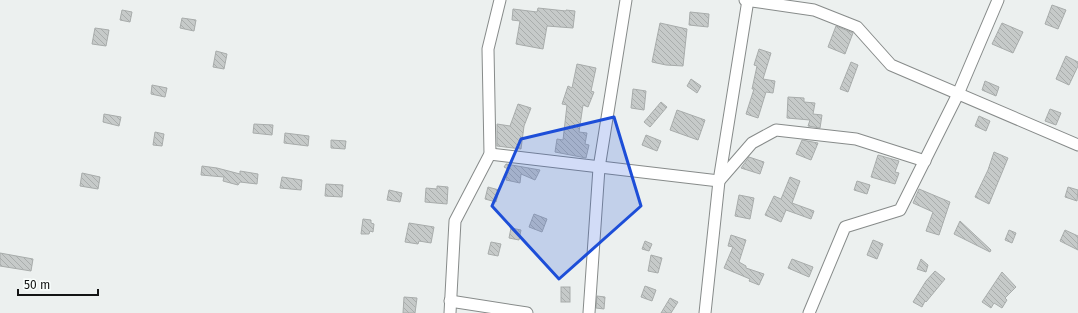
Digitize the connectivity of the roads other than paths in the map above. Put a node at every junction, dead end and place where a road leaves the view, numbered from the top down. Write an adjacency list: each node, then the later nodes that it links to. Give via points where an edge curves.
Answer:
1 (500, 0): 7 (street, via 488,49)
2 (626, 0): 9 (street)
3 (746, 0): 5 (street, via 814,10 857,27 891,65); 10 (street)
4 (998, 0): 5 (street)
5 (958, 94): 6 (street); 8 (street)
6 (1078, 144)
7 (490, 154): 9 (street); 11 (street, via 455,221)
8 (925, 161): 10 (street, via 856,139 776,130 752,143); 16 (street, via 900,210 845,227)
9 (599, 168): 10 (street); 14 (street)
10 (719, 181): 15 (street)
11 (450, 301): 12 (street); 13 (street)
12 (450, 313)
13 (527, 313)
14 (589, 313)
15 (705, 313)
16 (810, 313)

